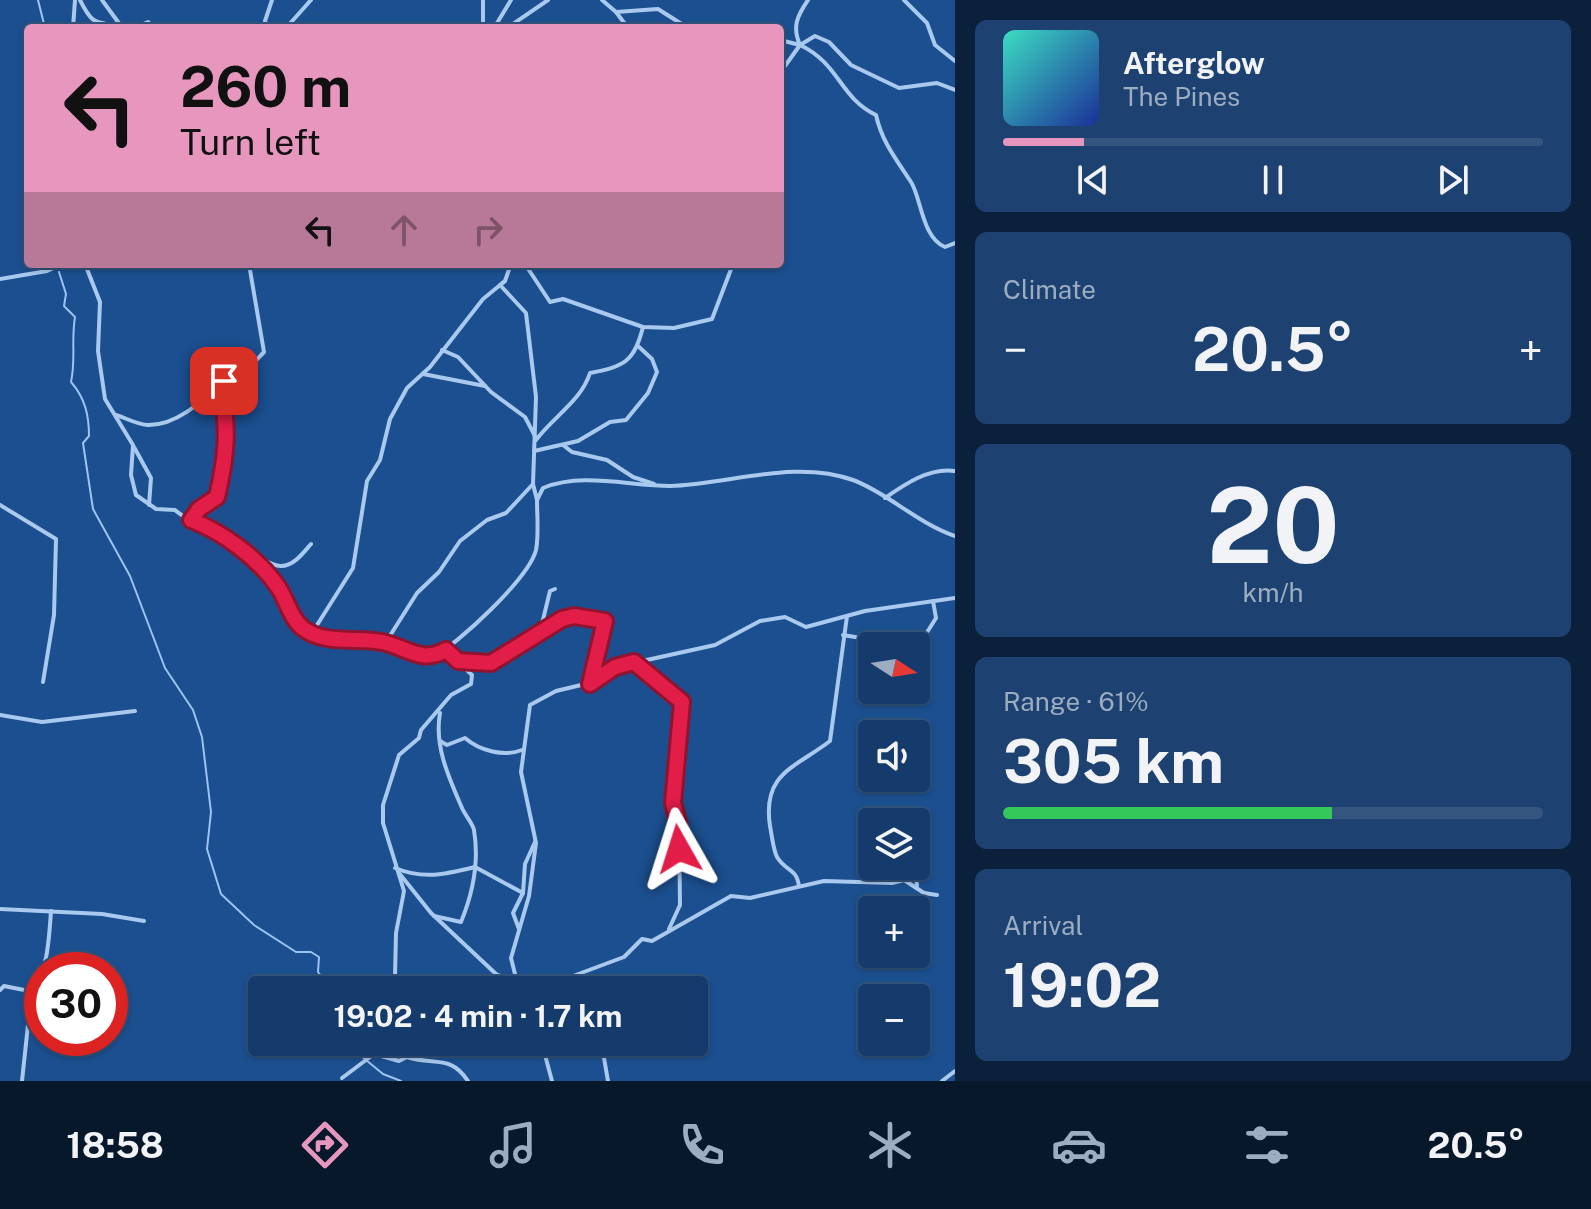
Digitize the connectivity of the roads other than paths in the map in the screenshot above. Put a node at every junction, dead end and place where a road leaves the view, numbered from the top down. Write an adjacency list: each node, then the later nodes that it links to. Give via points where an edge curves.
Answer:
1 (78, 0): 13 (street); 14 (street)
2 (102, 0): 15 (street)
3 (272, 0): 16 (street)
4 (311, 0): 17 (street)
5 (483, 0): 18 (street)
6 (511, 0): 19 (street)
7 (548, 0): 20 (street)
8 (602, 0): 12 (street)
9 (808, 0): 24 (street, via 796,20)
10 (913, 0): 11 (street)
11 (906, 2): 25 (street, via 927,23 935,45)
12 (616, 12): 21 (street); 22 (street, via 658,9)
13 (74, 24)
14 (98, 24)
15 (119, 24)
16 (266, 24)
17 (290, 24)
18 (483, 24)
19 (496, 24)
20 (513, 24)
21 (625, 24)
22 (682, 24)
23 (784, 41): 24 (street)
24 (800, 45): 26 (street); 27 (street, via 815,36 829,42 851,65 899,88 937,83); 28 (street, via 820,55 861,108 876,115 886,149 912,183 928,230 938,245)
25 (955, 61)
26 (784, 67)
27 (955, 90)
28 (955, 243)
29 (53, 268): 35 (street)
30 (87, 268): 43 (street, via 100,302 98,351 105,399)
31 (250, 268): 41 (street, via 264,352 246,371)
32 (510, 268): 36 (street)
33 (528, 268): 37 (street, via 550,302 563,299)
34 (731, 268): 37 (street, via 712,319 674,328)
35 (0, 279)
36 (505, 281): 39 (street, via 483,299); 44 (street, via 500,285 506,295 526,313)
37 (643, 327): 38 (street)
38 (638, 346): 44 (street, via 623,365 590,373 575,401); 46 (street, via 657,372 648,393 626,420 610,422)
39 (442, 350): 40 (street); 42 (street, via 458,357)
40 (422, 374): 42 (street); 65 (street, via 407,388 390,419 380,460 367,481 353,568)
41 (220, 384): 43 (street, via 187,413 150,425); 55 (street, via 225,452 220,487 217,497)
42 (488, 386): 44 (street, via 525,417)
43 (113, 415): 45 (street)
44 (535, 439): 47 (street)
45 (133, 445): 54 (street, via 151,478); 54 (street, via 133,485)
46 (563, 445): 47 (street); 50 (street)
47 (534, 451): 49 (street)
48 (955, 471): 51 (street, via 942,469 924,476)
49 (533, 484): 52 (street); 68 (street, via 506,513 460,541)
50 (657, 485): 51 (street, via 824,473 855,481); 52 (street, via 563,480 543,488)
51 (884, 499): 56 (street)
52 (537, 500): 69 (street, via 536,548 521,578)
53 (0, 505): 72 (street, via 56,539 54,615)
54 (149, 506): 55 (street, via 175,510)
55 (191, 520): 58 (street)
56 (955, 536)
57 (311, 544): 58 (street, via 296,561 281,566)
58 (253, 557): 65 (street, via 301,627)
59 (555, 589): 63 (street, via 550,591)
60 (955, 598): 61 (street)
61 (933, 601): 62 (street); 64 (street, via 936,618)
62 (847, 616): 66 (street); 71 (street, via 806,627 785,617 760,621 715,645)
63 (540, 632): 70 (street, via 491,663); 73 (street, via 574,616 605,621)
64 (927, 632)
65 (312, 633): 68 (street, via 360,643)
66 (843, 635): 67 (street); 83 (street, via 830,741 786,769 773,787 768,810 777,857 797,874)
67 (858, 638)
68 (386, 642): 69 (street, via 432,658)
69 (446, 650): 70 (street)
70 (458, 661): 74 (street, via 472,675 471,684 451,695)
71 (634, 662): 73 (street, via 615,667); 92 (street, via 682,702 673,803 679,826 680,905)
72 (43, 682)
73 (590, 684): 78 (street, via 556,691 530,705)
74 (441, 710): 77 (street); 81 (street, via 399,755 390,781 383,823)
75 (135, 711): 76 (street, via 42,722)
76 (0, 715)
77 (438, 739): 78 (street, via 447,745 465,738 503,755); 80 (street, via 454,789 475,829)
78 (523, 750): 79 (street, via 521,772)
79 (536, 841): 85 (street, via 525,864); 91 (street)
80 (475, 867): 81 (street, via 425,877); 85 (street); 89 (street, via 461,922)
81 (395, 868): 89 (street); 94 (street, via 404,891)
82 (917, 880): 84 (street)
83 (799, 886): 84 (street, via 904,880); 92 (street, via 750,898 731,896)
84 (917, 886): 86 (street)
85 (523, 893): 91 (street, via 513,913)
86 (937, 895)
87 (0, 909): 88 (street)
88 (51, 911): 90 (street); 93 (street)
89 (434, 916): 95 (street)
90 (144, 921)
91 (519, 930): 96 (street, via 511,958)
92 (668, 932): 97 (street, via 652,941 642,939 624,957)
93 (48, 952)
94 (395, 976)
95 (500, 976)
96 (517, 976)
97 (573, 976)
98 (0, 990): 99 (street)
99 (24, 990)
100 (25, 1056): 108 (street)
101 (371, 1056): 107 (street)
102 (381, 1056): 109 (street, via 457,1065)
103 (545, 1056): 106 (street)
104 (602, 1056): 112 (street)
105 (955, 1071): 113 (street)
106 (549, 1074): 110 (street); 111 (street)
107 (342, 1078)
108 (22, 1081)
109 (468, 1081)
110 (544, 1081)
111 (552, 1081)
112 (608, 1081)
113 (942, 1081)

